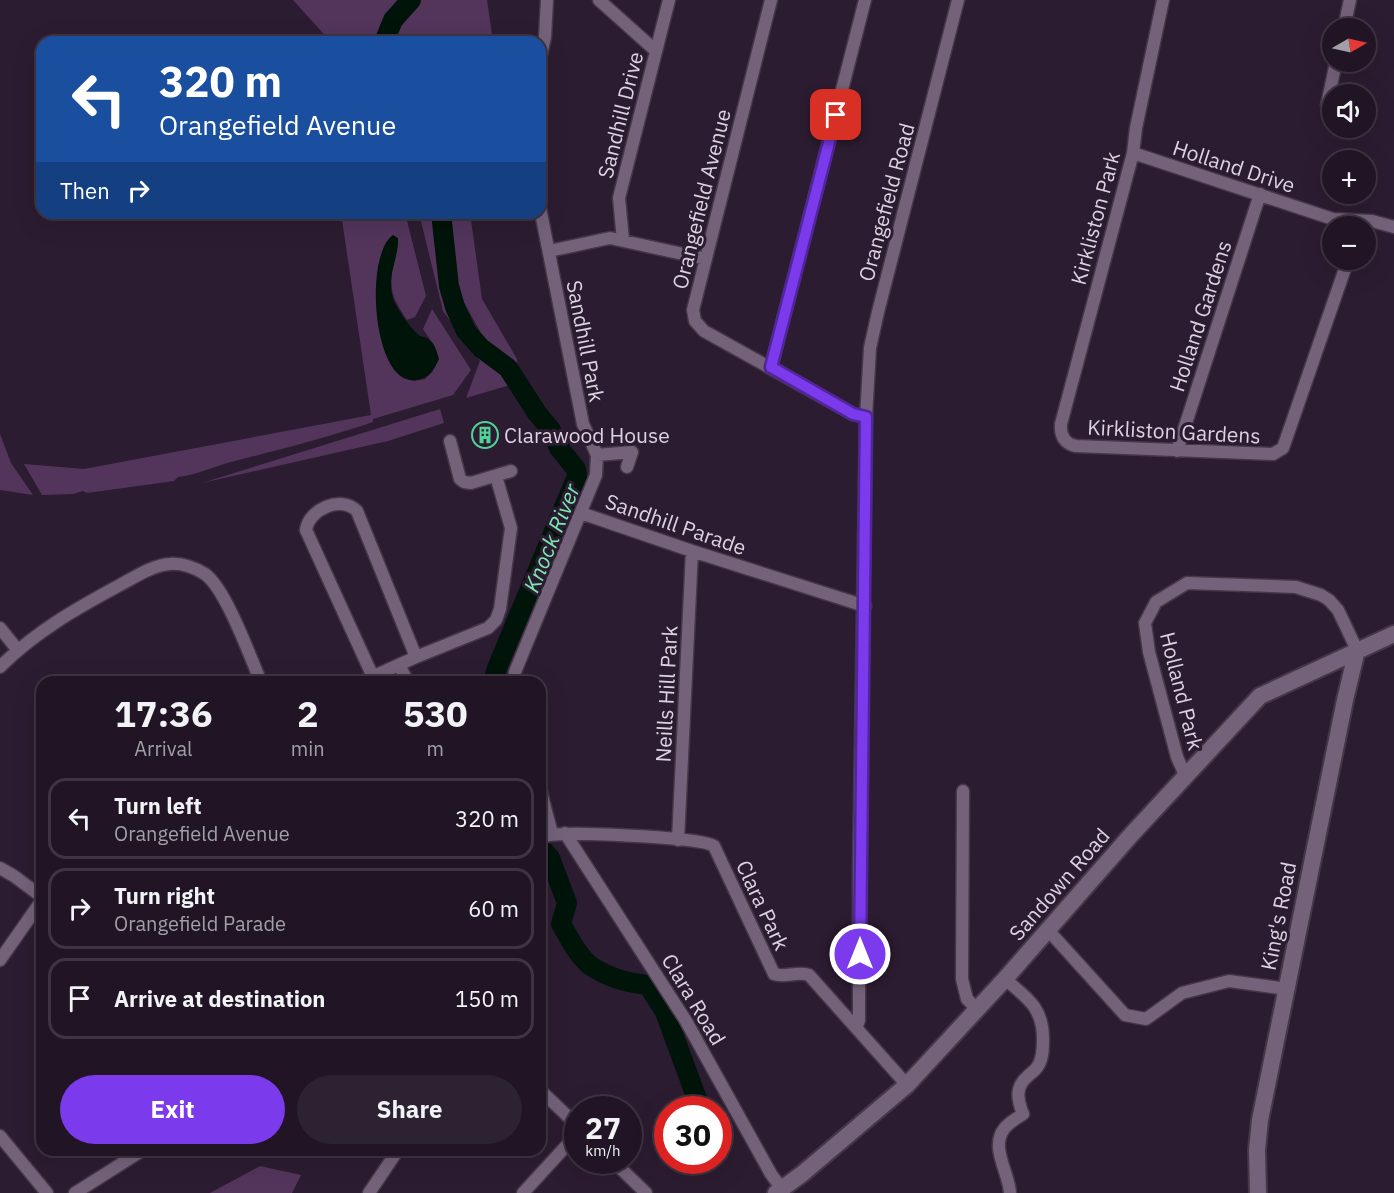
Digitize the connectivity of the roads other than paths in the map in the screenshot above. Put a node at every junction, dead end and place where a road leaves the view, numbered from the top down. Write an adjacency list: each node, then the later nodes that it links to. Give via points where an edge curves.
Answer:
1 (547, 0): 10 (street)
2 (599, 0): 11 (street)
3 (669, 0): 11 (street, Sandhill Drive)
4 (771, 0): 20 (street, Orangefield Avenue)
5 (865, 0): 22 (street)
6 (958, 0): 23 (street, Orangefield Road, via 870,348)
7 (1163, 0): 12 (street, Kirkliston Park)
8 (1350, 0): 9 (street)
9 (1346, 18)
10 (545, 36)
11 (656, 51): 18 (street, Sandhill Drive, via 619,198)
12 (1133, 153): 13 (street, Holland Drive); 25 (street, Kirkliston Park, via 1061,424)
13 (1260, 194): 14 (street, Holland Drive); 26 (street, Holland Gardens)
14 (1324, 216)
15 (542, 219): 19 (street, Sandhill Park)
16 (1376, 223): 17 (street, Holland Drive)
17 (1394, 227)
18 (623, 240): 19 (street, via 610,238); 20 (street)
19 (549, 251): 27 (street, Sandhill Park, via 583,424)
20 (706, 259): 22 (street, Orangefield Avenue, via 693,310 695,321 704,331)
21 (1345, 270): 26 (street, Kirkliston Gardens, via 1283,448 1273,454)
22 (771, 367): 23 (street, Orangefield Avenue, via 853,414)
23 (866, 417): 33 (street, Orangefield Road)
24 (450, 441): 30 (street, via 460,479 471,483)
25 (1067, 443): 26 (street, Kirkliston Gardens)
26 (1177, 450)
27 (597, 455): 28 (street, via 632,452); 31 (street, via 596,475)
28 (627, 467)
29 (511, 471): 30 (street)
30 (496, 476): 38 (street, via 511,528 496,620 488,628)
31 (581, 513): 32 (street, Sandhill Parade); 45 (street, Sandhill Parade)
32 (692, 551): 33 (street, Sandhill Parade); 50 (street, Neills Hill Park)
33 (865, 606): 59 (street, Orangefield Road)
34 (0, 628): 36 (street)
35 (1394, 634): 37 (street, Sandown Road)
36 (18, 649): 40 (street); 41 (street, via 74,610 148,570 170,564 189,566 205,574 219,588)
37 (1357, 650): 46 (street, Sandown Road, via 1260,696); 46 (street, Holland Park, via 1338,609 1321,595 1296,587 1187,583 1156,602 1145,623 1149,652); 57 (street, King's Road)
38 (416, 657): 39 (street); 42 (street, via 357,511 341,503 313,514 306,530)
39 (399, 665): 43 (street); 44 (street)
40 (0, 667)
41 (258, 676)
42 (365, 676)
43 (376, 676)
44 (405, 676)
45 (515, 676)
46 (1186, 777): 54 (street, Sandown Road)
47 (963, 791): 58 (street, via 962,979 967,999)
48 (546, 812): 49 (street)
49 (552, 835): 50 (street, Clara Park); 68 (street, Clara Road, via 686,1021)
50 (678, 840): 59 (street, Clara Park, via 714,846 774,974 809,975)
51 (0, 868): 52 (street)
52 (36, 893)
53 (36, 907): 55 (street)
54 (1048, 930): 56 (street, Sandown Road); 57 (street, via 1125,1015 1146,1019 1182,993 1229,981)
55 (0, 960)
56 (1005, 979): 58 (street, Sandown Road); 74 (street, via 1033,1003 1041,1016 1043,1033 1039,1065 1018,1092 1023,1114 1003,1129 998,1145)
57 (1287, 989): 75 (street, King's Road, via 1260,1120)
58 (977, 1009): 60 (street, Sandown Road)
59 (856, 1026): 60 (street, Clara Park)
60 (907, 1085): 68 (street, Sandown Road)
61 (546, 1096): 62 (street)
62 (564, 1113)
63 (0, 1136): 69 (street)
64 (564, 1148): 72 (street)
65 (134, 1156): 70 (street)
66 (394, 1156): 71 (street)
67 (626, 1174): 73 (street)
68 (779, 1191)
69 (47, 1193)
70 (75, 1193)
71 (369, 1193)
72 (523, 1193)
73 (646, 1193)
74 (1010, 1193)
75 (1258, 1193)

